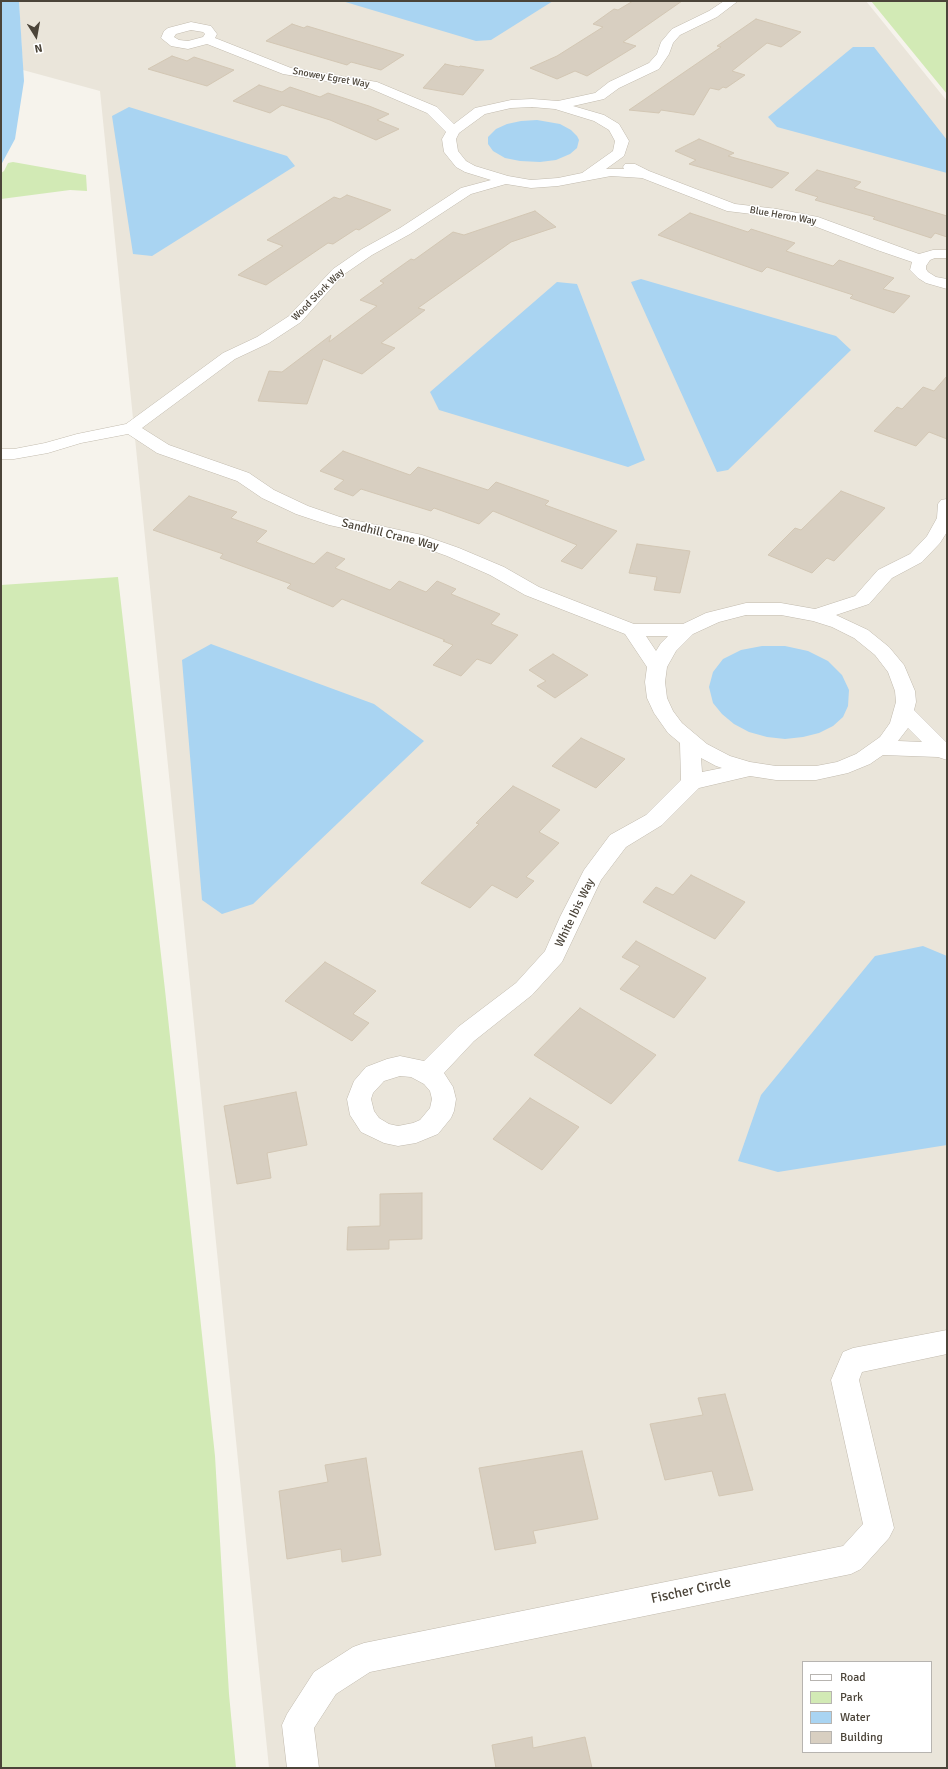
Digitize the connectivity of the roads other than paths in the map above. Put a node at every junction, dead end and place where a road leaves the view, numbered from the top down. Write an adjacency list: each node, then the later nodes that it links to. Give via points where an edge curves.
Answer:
1 (732, 1): 3 (street, via 713,14 676,32 667,42 663,54 654,66 614,85)
2 (208, 40): 5 (street, Snowey Egret Way, via 288,71 372,85)
3 (599, 96): 4 (street); 7 (street)
4 (556, 105): 6 (street, via 510,104); 7 (street)
5 (432, 110): 6 (street, Snowey Egret Way); 8 (street, Snowey Egret Way)
6 (480, 111): 8 (street)
7 (599, 118): 9 (street, via 614,127 622,141)
8 (453, 131): 10 (street, via 449,139 451,152 461,164)
9 (618, 153): 11 (street, Blue Heron Way, via 628,166); 12 (street)
10 (470, 169): 13 (street, Blue Heron Way); 14 (street)
11 (644, 174): 12 (street, Blue Heron Way, via 611,172); 16 (street, Blue Heron Way, via 732,208 813,220)
12 (587, 176): 13 (street, Blue Heron Way, via 530,184)
13 (506, 180): 14 (street, Wood Stork Way)
14 (466, 191): 18 (street, Wood Stork Way, via 338,272 295,319 263,340 228,356)
15 (947, 254): 16 (street, via 933,254)
16 (921, 260): 17 (street, via 918,270 923,276)
17 (947, 284)
18 (131, 428): 19 (street); 25 (street, Sandhill Crane Way, via 163,449 243,477 268,494 302,510 335,521 416,539 453,552 497,570 532,591)
19 (77, 439): 20 (street, via 46,438); 21 (street, via 48,448)
20 (1, 448)
21 (1, 454)
22 (947, 504): 23 (street, via 946,518 934,539 916,558 885,574)
23 (862, 600): 24 (street); 27 (street)
24 (816, 615): 26 (street, via 781,609 746,609 713,616); 27 (street)
25 (632, 630): 26 (street); 28 (street)
26 (686, 630): 28 (street, via 668,647)
27 (861, 634): 29 (street, via 882,651 897,670 905,691)
28 (657, 667): 30 (street, via 657,698 675,728)
29 (904, 712): 31 (street, via 896,731); 32 (street)
30 (690, 742): 33 (street, via 711,755); 34 (street)
31 (881, 748): 32 (street); 33 (street, via 853,764 823,772 790,774)
32 (944, 752)
33 (750, 769): 34 (street)
34 (692, 782): 35 (street, White Ibis Way, via 654,820 618,841 592,876 554,956 524,989 466,1034)
35 (428, 1073)
36 (947, 1342): 37 (street, Fischer Circle, via 853,1361 845,1380 879,1528 851,1559 364,1658 325,1683 298,1725)
37 (302, 1768)

